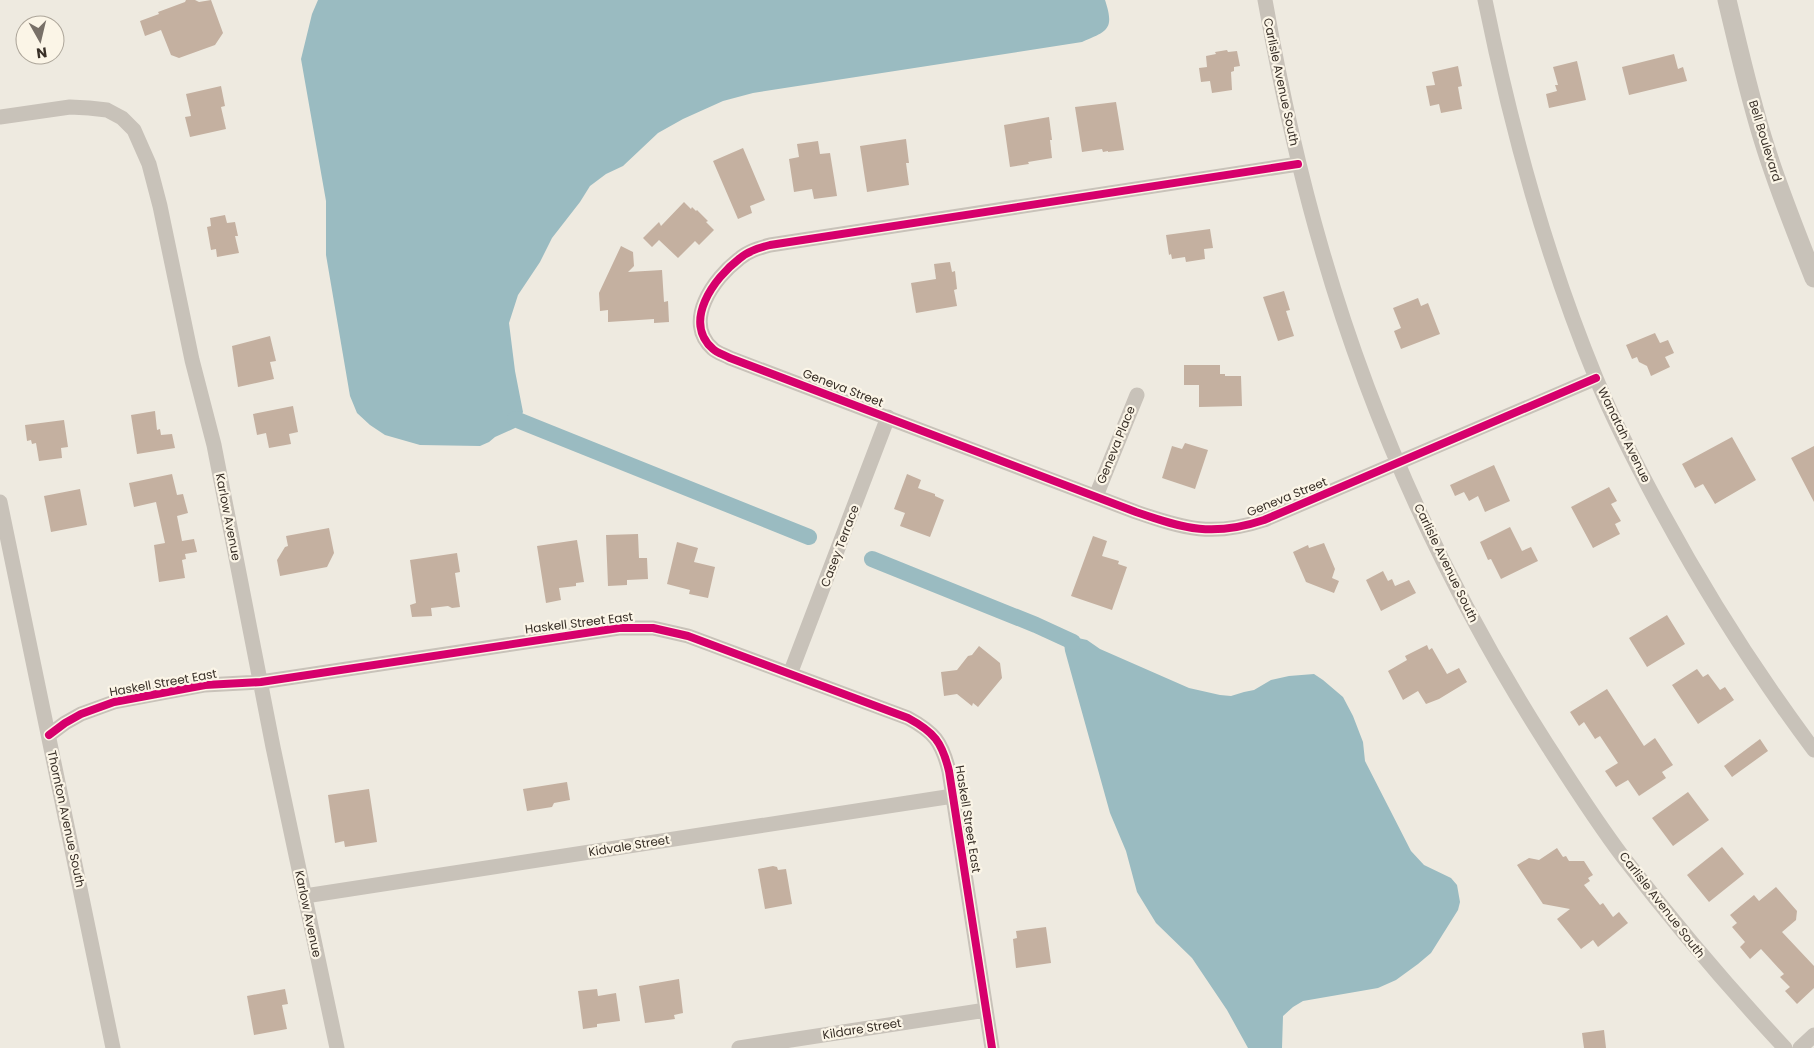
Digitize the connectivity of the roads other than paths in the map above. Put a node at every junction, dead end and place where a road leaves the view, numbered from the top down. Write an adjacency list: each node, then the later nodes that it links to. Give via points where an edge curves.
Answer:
1 (1264, 0): 5 (street, Carlisle Avenue South)
2 (1485, 0): 7 (street, Wanatah Avenue, via 1525,169 1572,316)
3 (1727, 0): 6 (street, Bell Boulevard, via 1765,147)
4 (0, 117): 14 (street, Karlow Avenue, via 70,107 107,110 122,118 143,146 160,206 192,360 214,445)
5 (1298, 164): 9 (street, Geneva Street, via 770,245 739,258 713,287 699,319 703,337 714,350); 10 (street, Carlisle Avenue South, via 1350,338)
6 (1814, 278)
7 (1596, 378): 10 (street, Geneva Street); 16 (street, Wanatah Avenue, via 1688,560 1731,631)
8 (1137, 395): 11 (street, Geneva Place)
9 (888, 417): 11 (street, Geneva Street); 13 (street, Casey Terrace)
10 (1398, 462): 11 (street, Geneva Street, via 1264,520 1226,530 1175,525); 25 (street, Carlisle Avenue South, via 1472,618 1525,710 1579,794 1700,954)
11 (1096, 496)
12 (0, 502): 15 (street, Thornton Avenue South)
13 (790, 674): 14 (street, Haskell Street East, via 688,636 636,627); 17 (street, Haskell Street East, via 923,726 937,738 945,754)
14 (261, 682): 15 (street, Haskell Street East, via 206,685 114,702 81,714); 18 (street, Karlow Avenue)
15 (49, 735): 21 (street, Thornton Avenue South)
16 (1814, 750)
17 (953, 796): 18 (street, Kidvale Street); 19 (street, Haskell Street East)
18 (304, 896): 22 (street, Karlow Avenue)
19 (986, 1010): 23 (street, Kildare Street); 24 (street, Haskell Street East)
20 (1814, 1035): 26 (street)
21 (113, 1048)
22 (337, 1048)
23 (739, 1048)
24 (992, 1048)
25 (1785, 1048)
26 (1800, 1048)

